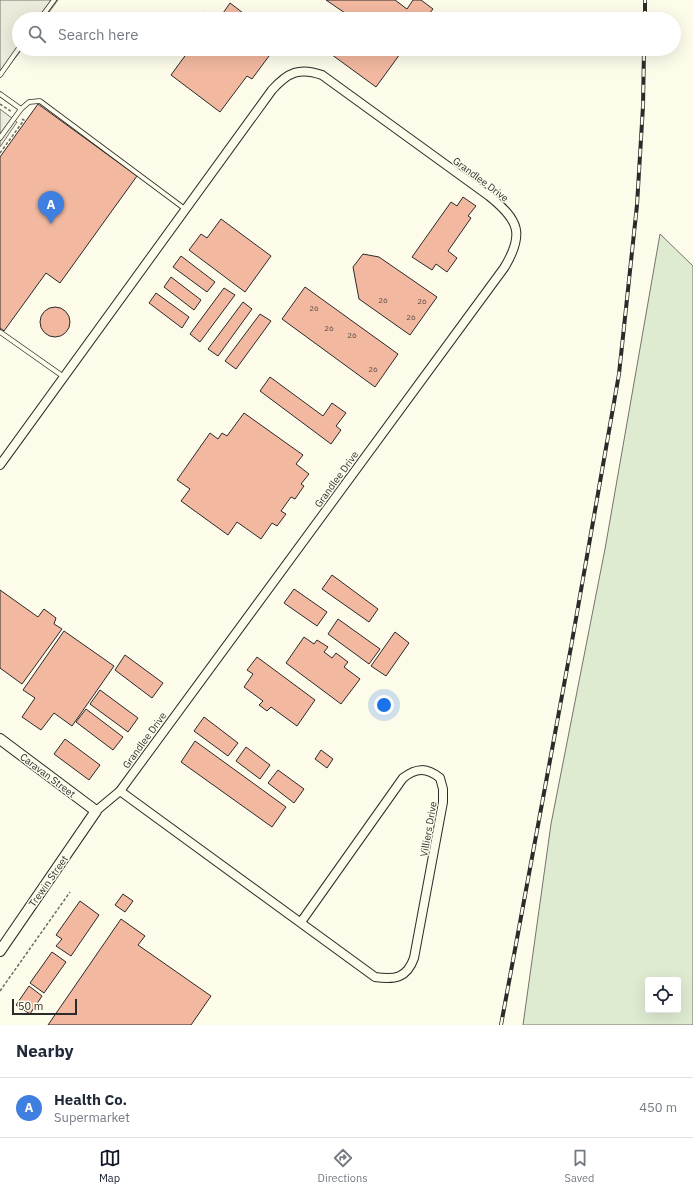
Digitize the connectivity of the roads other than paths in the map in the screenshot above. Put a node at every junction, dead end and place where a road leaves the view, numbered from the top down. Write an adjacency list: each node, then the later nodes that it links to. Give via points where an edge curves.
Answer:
1 (54, 0): 2 (lane)
2 (45, 12)
3 (13, 56): 4 (lane)
4 (0, 75)
5 (0, 94): 6 (lane)
6 (21, 109): 7 (lane); 8 (lane, via 29,102 40,101)
7 (0, 138)
8 (186, 210): 10 (street, Grandlee Drive); 13 (street, Grandlee Drive, via 278,83 301,70 322,75 503,207 515,225 517,241 514,252 504,268)
9 (0, 332): 10 (lane)
10 (64, 377): 11 (street, Grandlee Drive)
11 (0, 465)
12 (0, 739): 14 (street, Caravan Street)
13 (120, 791): 14 (street, Grandlee Drive); 15 (street, Villiers Drive)
14 (96, 811): 16 (street, Trewin Street)
15 (301, 922): 15 (street, Villiers Drive, via 375,977 391,979 411,968 443,802 440,778 424,769 413,771 403,778)
16 (0, 951)

